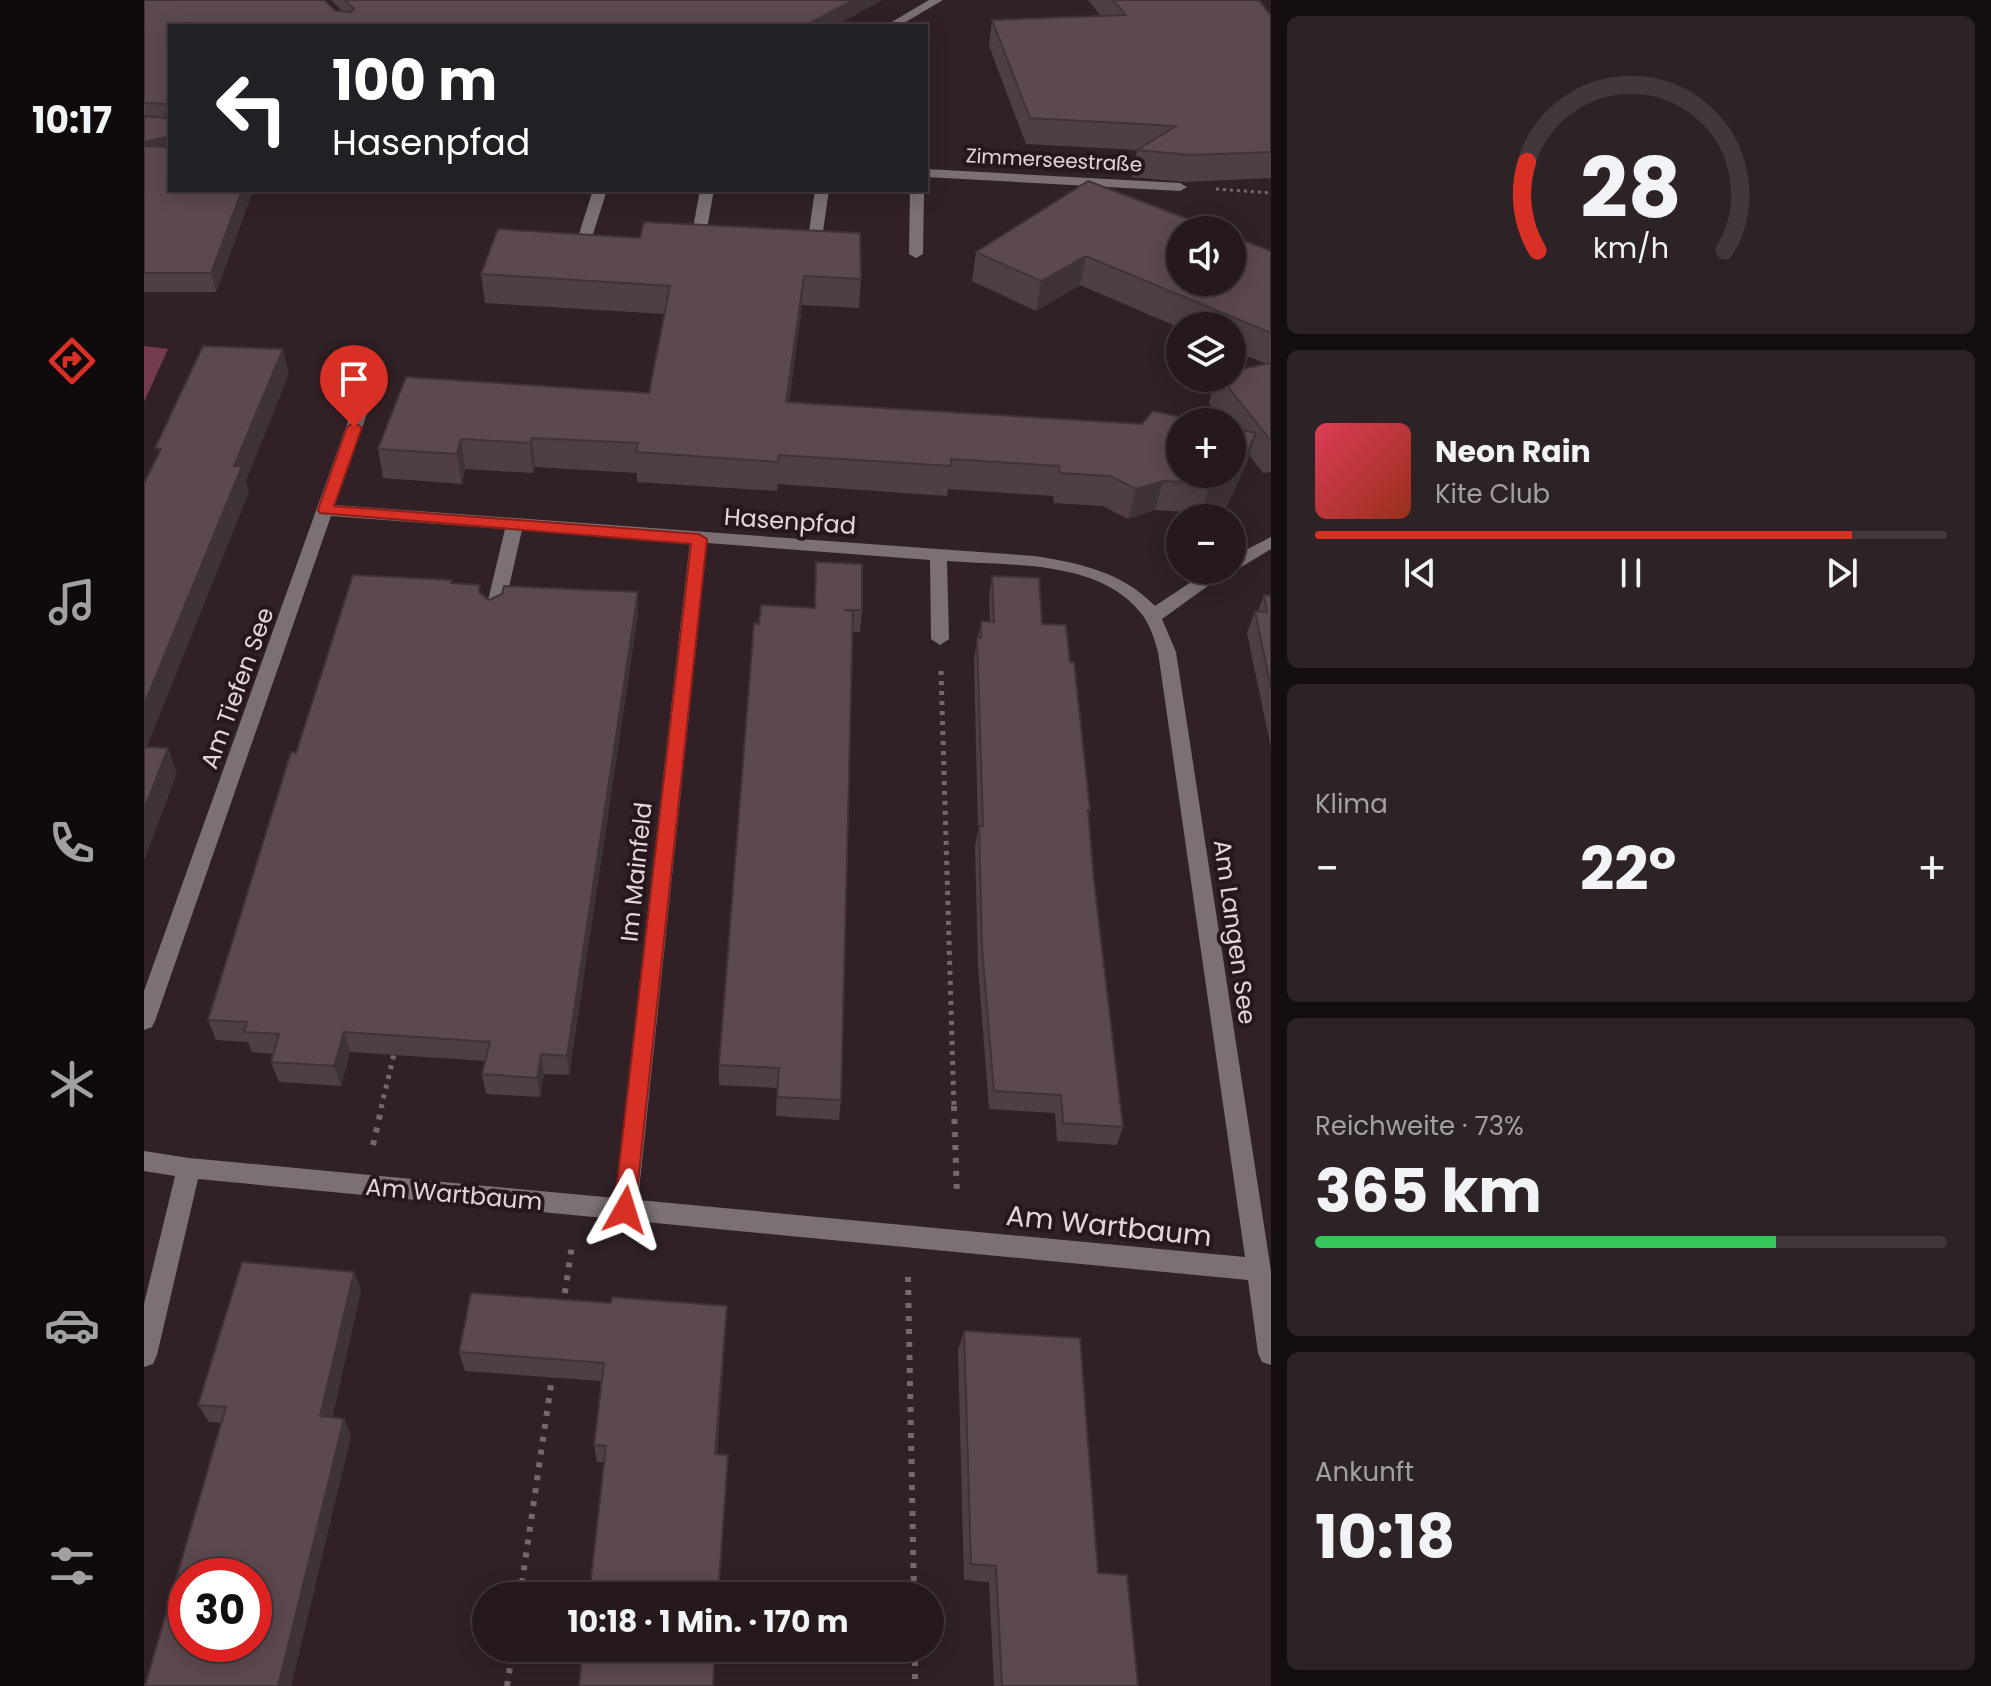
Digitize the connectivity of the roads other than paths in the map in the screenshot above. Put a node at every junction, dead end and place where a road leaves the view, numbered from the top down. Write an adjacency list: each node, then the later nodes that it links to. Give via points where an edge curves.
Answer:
1 (934, 0): 2 (street)
2 (894, 24)
3 (928, 173): 4 (street, Zimmerseestraße)
4 (1180, 187)
5 (599, 192): 9 (street)
6 (707, 192): 10 (street)
7 (822, 192): 11 (street)
8 (917, 192): 12 (street)
9 (585, 237)
10 (698, 239)
11 (814, 245)
12 (916, 254)
13 (374, 371): 14 (street, Am Tiefen See)
14 (325, 510): 15 (street, Hasenpfad); 24 (street, Am Tiefen See)
15 (514, 526): 16 (street, Hasenpfad); 21 (street)
16 (699, 539): 18 (street, Hasenpfad); 27 (street, Im Mainfeld)
17 (1271, 542): 19 (street)
18 (938, 555): 22 (street, Hasenpfad, via 1072,567 1127,589); 23 (street)
19 (1246, 557)
20 (1198, 584): 22 (street)
21 (494, 613)
22 (1154, 616): 28 (street, Am Langen See, via 1167,652)
23 (940, 639)
24 (144, 1021)
25 (144, 1161): 26 (street, Am Wartbaum)
26 (189, 1168): 27 (street, Am Wartbaum); 30 (street)
27 (625, 1210): 28 (street, Am Wartbaum)
28 (1258, 1270): 29 (street, Am Langen See)
29 (1271, 1353)
30 (144, 1355)

